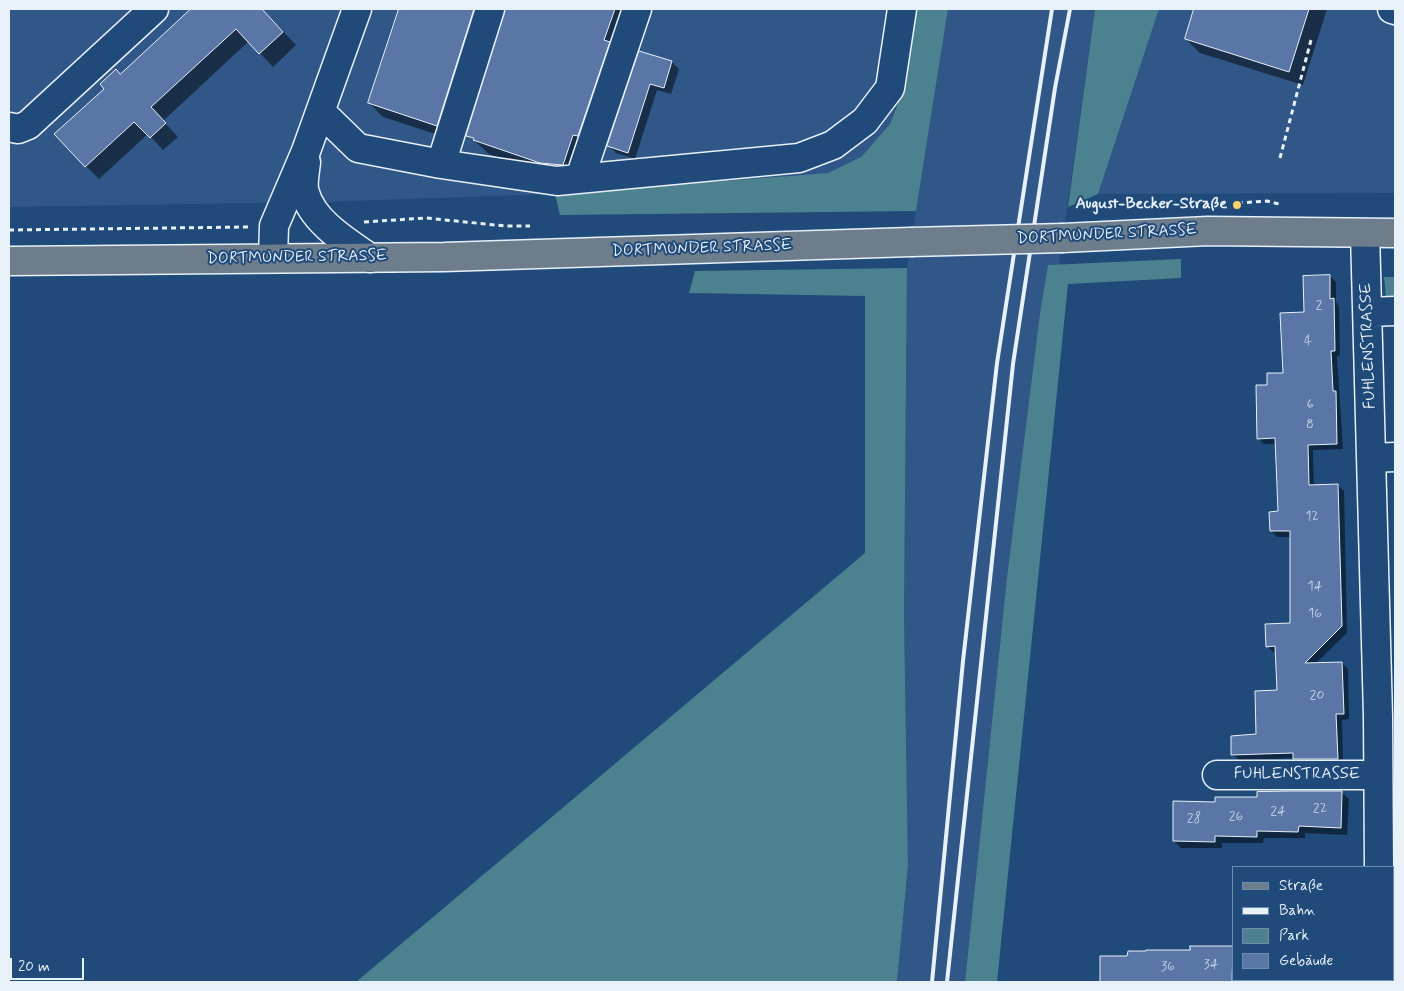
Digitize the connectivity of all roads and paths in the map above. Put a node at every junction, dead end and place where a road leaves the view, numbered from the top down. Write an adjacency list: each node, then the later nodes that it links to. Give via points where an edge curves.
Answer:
1 (154, 9): 8 (street, via 28,125)
2 (358, 9): 7 (street)
3 (490, 9): 11 (street)
4 (637, 9): 12 (street)
5 (902, 9): 12 (street, via 890,88 865,121 833,145 799,158)
6 (1311, 40): 10 (path)
7 (320, 112): 9 (street); 11 (street, via 358,148)
8 (9, 127)
9 (306, 151): 13 (street, via 304,192 311,208); 14 (street)
10 (1280, 158)
11 (441, 164): 12 (street, via 557,181)
12 (580, 178)
13 (326, 224): 15 (path, via 426,218); 20 (street)
14 (274, 226): 16 (path); 19 (street)
15 (534, 226)
16 (9, 230)
17 (1395, 232): 18 (main road, DORTMUNDER STRASSE)
18 (1365, 233): 20 (main road, DORTMUNDER STRASSE, bridge, via 1208,231); 22 (street, FUHLENSTRASSE)
19 (273, 258): 20 (main road, DORTMUNDER STRASSE); 21 (main road, DORTMUNDER STRASSE)
20 (370, 258)
21 (9, 261)
22 (1368, 312): 23 (street); 24 (street, FUHLENSTRASSE)
23 (1395, 312)
24 (1383, 458): 25 (street, FUHLENSTRASSE)
25 (1385, 587): 26 (street, FUHLENSTRASSE)
26 (1386, 716): 28 (street, FUHLENSTRASSE)
27 (1217, 775): 28 (street, FUHLENSTRASSE)
28 (1377, 775): 29 (street, FUHLENSTRASSE)
29 (1379, 866)

